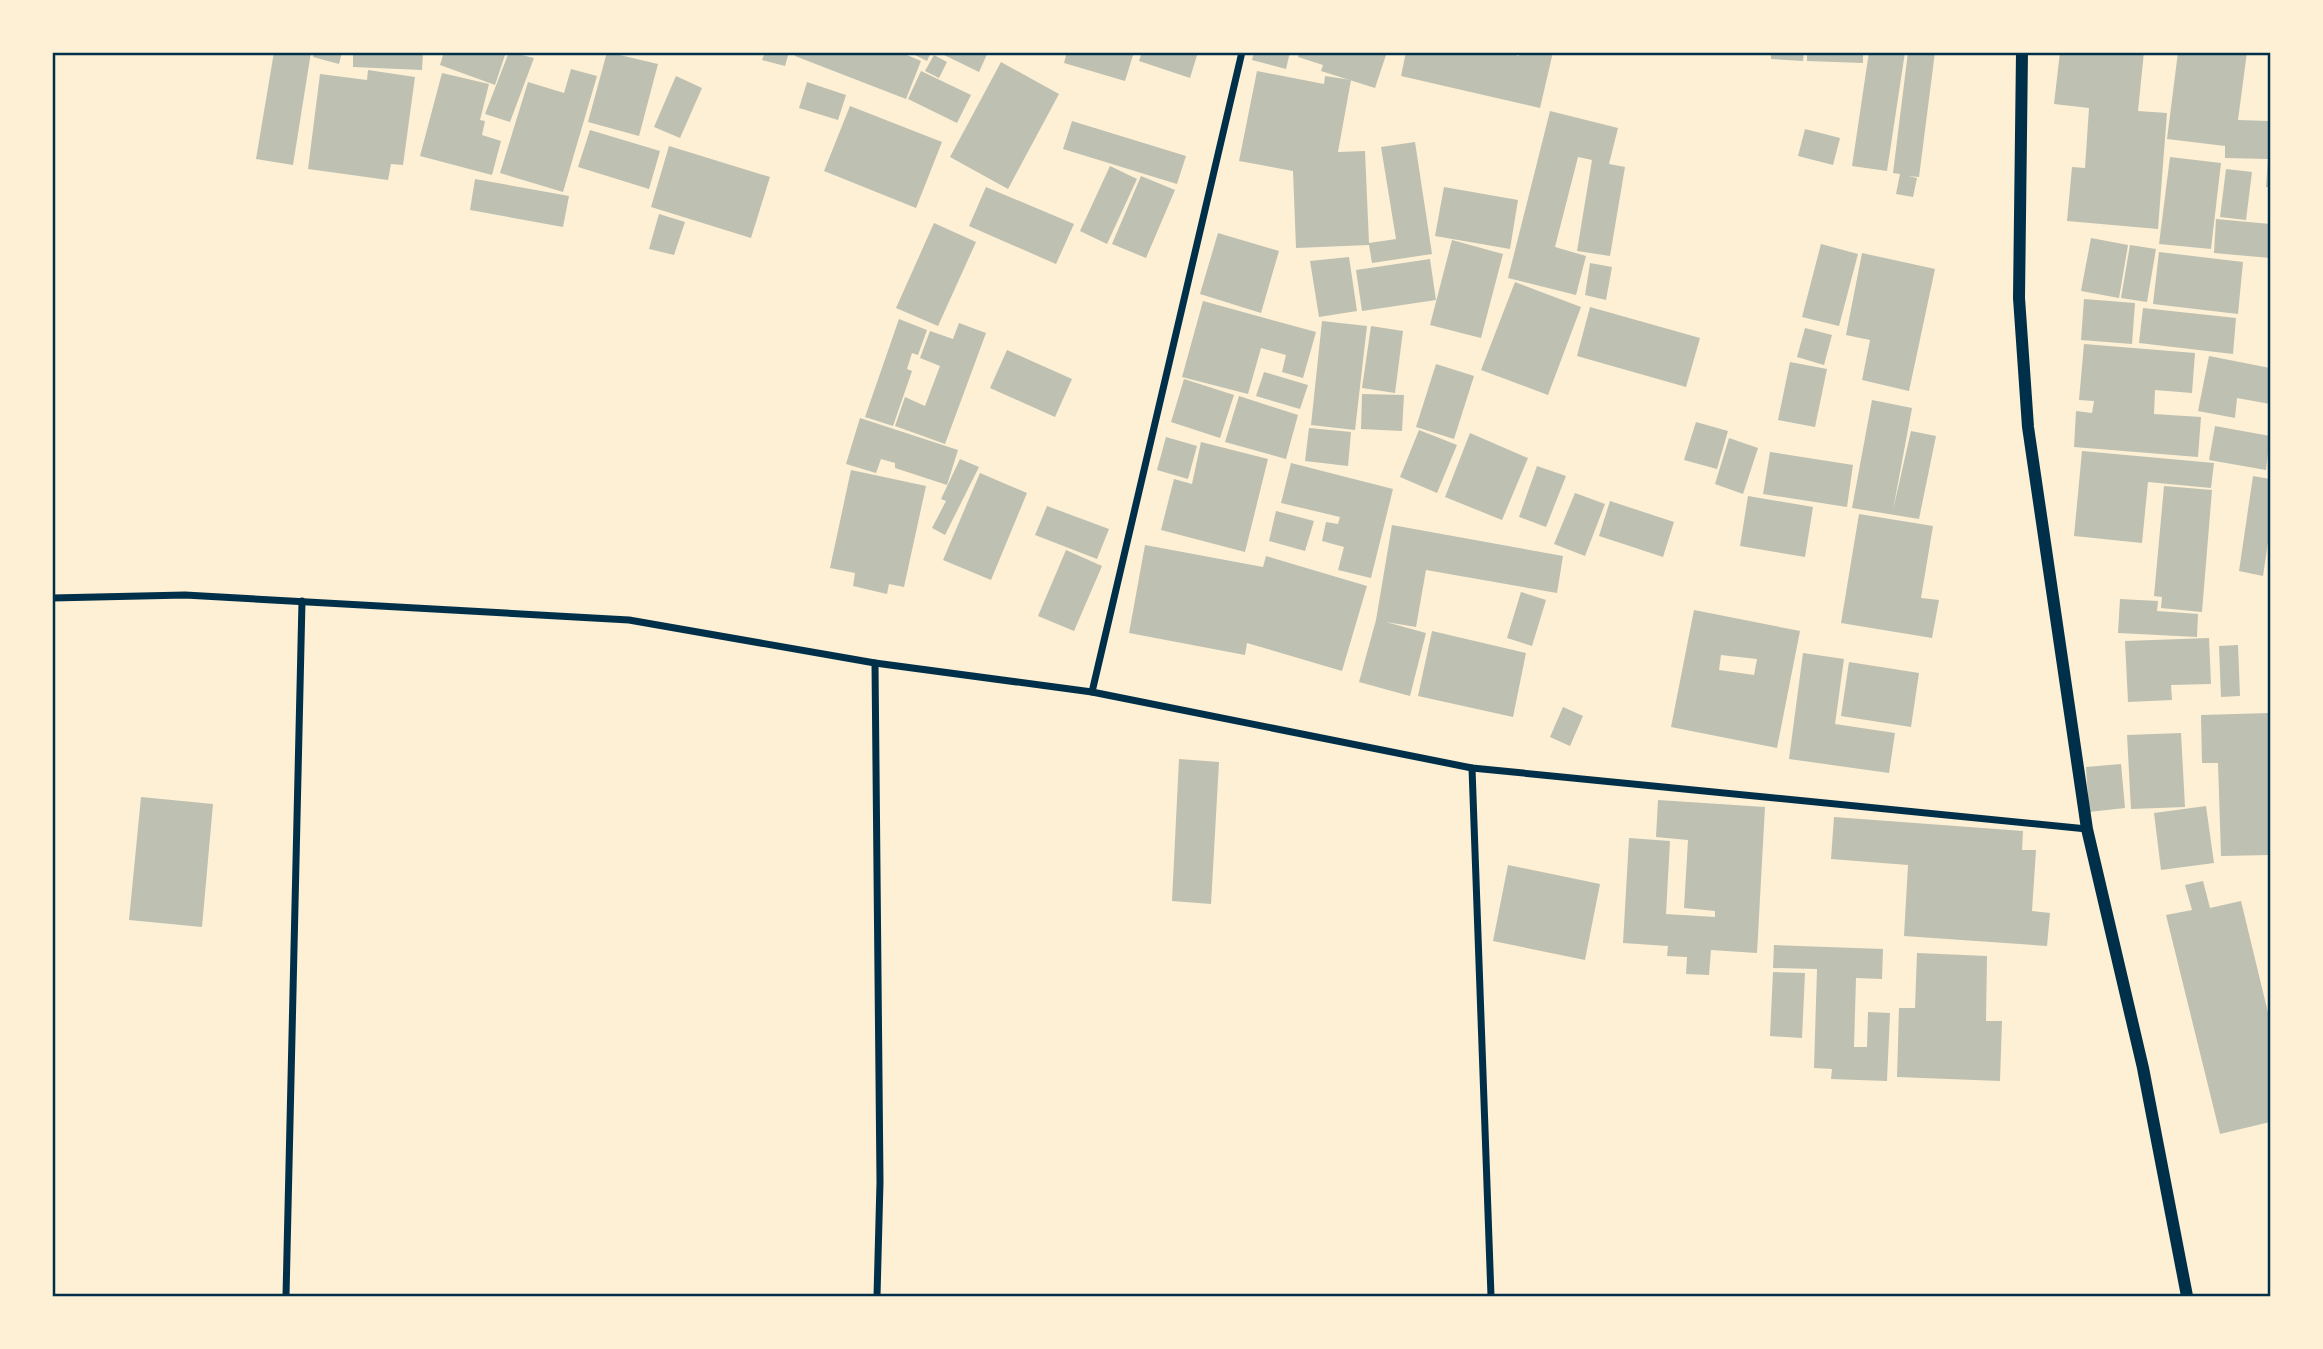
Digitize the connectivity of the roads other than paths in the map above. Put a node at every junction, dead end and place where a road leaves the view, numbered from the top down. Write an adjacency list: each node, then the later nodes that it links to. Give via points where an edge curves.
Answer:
1 (1242, 52): 6 (street)
2 (2022, 52): 8 (street, via 2019,298 2028,427)
3 (52, 598): 4 (street, via 185,595)
4 (302, 601): 5 (street, via 629,620); 9 (street)
5 (875, 663): 6 (street); 10 (street)
6 (1092, 692): 7 (street)
7 (1472, 768): 8 (street); 11 (street)
8 (2087, 829): 12 (street, via 2143,1068)
9 (286, 1297)
10 (877, 1297)
11 (1491, 1297)
12 (2187, 1297)

